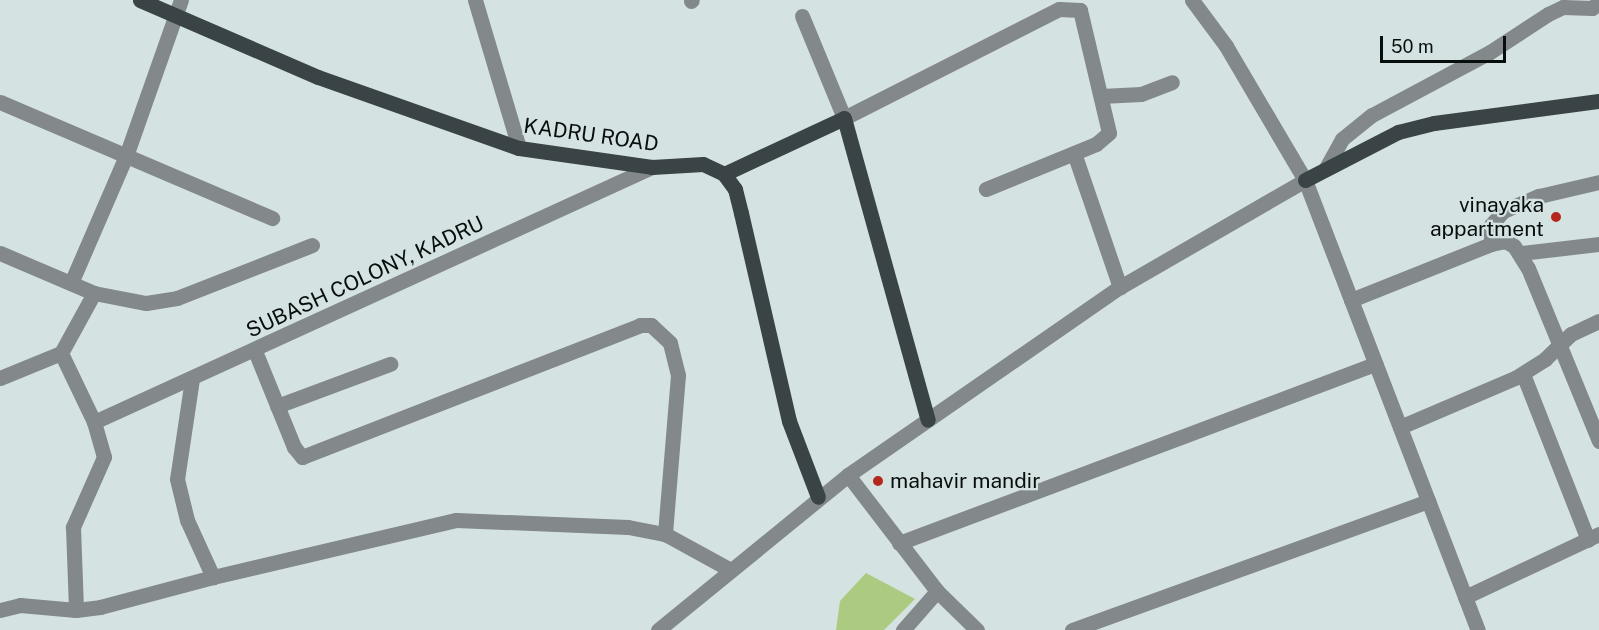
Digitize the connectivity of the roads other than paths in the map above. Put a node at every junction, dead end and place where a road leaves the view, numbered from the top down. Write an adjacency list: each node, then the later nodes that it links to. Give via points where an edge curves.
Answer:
1 (140, 0): 6 (main road, KADRU ROAD)
2 (181, 0): 6 (street)
3 (475, 0): 13 (street)
4 (1192, 0): 19 (street, via 1226,46)
5 (1599, 2): 17 (street, via 1592,8 1563,7 1548,14 1490,52 1372,115 1342,139)
6 (174, 15): 13 (main road, KADRU ROAD, via 318,76); 15 (street)
7 (802, 16): 12 (street)
8 (1172, 82): 9 (street, via 1141,94)
9 (1101, 96): 12 (street, via 1084,17 1080,10 1070,7 1059,9); 14 (street, via 1109,133 1096,144)
10 (1599, 101): 17 (main road, via 1434,123 1382,139)
11 (0, 102): 15 (street)
12 (844, 118): 18 (main road); 42 (main road)
13 (519, 148): 16 (main road, KADRU ROAD)
14 (1074, 153): 21 (street); 29 (street)
15 (126, 156): 22 (street); 28 (street)
16 (652, 167): 18 (main road, KADRU ROAD, via 703,164); 34 (street, SUBASH COLONY, KADRU)
17 (1326, 168): 19 (main road)
18 (724, 174): 47 (main road, via 735,189 791,431)
19 (1305, 180): 29 (street); 31 (street)
20 (1599, 182): 23 (street, via 1552,192 1503,211 1491,225)
21 (986, 189)
22 (272, 218)
23 (1491, 244): 27 (street, via 1504,241); 31 (street)
24 (1599, 244): 27 (street)
25 (312, 245): 30 (street, via 177,298 146,303)
26 (0, 253): 28 (street)
27 (1521, 253): 33 (street)
28 (71, 283): 30 (street)
29 (1120, 287): 42 (street)
30 (94, 293): 35 (street)
31 (1351, 300): 37 (street)
32 (1599, 321): 33 (street)
33 (1559, 344): 38 (street); 45 (street)
34 (255, 351): 40 (street, SUBASH COLONY, KADRU); 41 (street)
35 (61, 353): 39 (street); 43 (street)
36 (390, 364): 41 (street)
37 (1375, 364): 44 (street); 51 (street)
38 (1523, 374): 44 (street); 50 (street)
39 (0, 378)
40 (192, 379): 43 (street, SUBASH COLONY, KADRU); 53 (street, via 177,479 187,520)
41 (277, 406): 49 (street, via 302,457 640,325 651,325 670,343 678,375)
42 (928, 420): 46 (street)
43 (94, 422): 57 (street, via 104,457 73,527)
44 (1400, 427): 48 (street)
45 (1599, 441)
46 (848, 475): 47 (street); 51 (street)
47 (818, 497): 52 (street)
48 (1428, 501): 55 (street); 61 (street)
49 (664, 534): 52 (street); 53 (street, via 628,527 456,520)
50 (1593, 537): 55 (street)
51 (900, 543): 54 (street)
52 (729, 568): 58 (street)
53 (213, 577): 57 (street, via 100,608)
54 (937, 591): 59 (street); 60 (street)
55 (1465, 597): 62 (street)
56 (0, 610): 57 (street, via 20,605)
57 (76, 610)
58 (658, 630)
59 (903, 630)
60 (977, 630)
61 (1072, 630)
62 (1478, 630)

